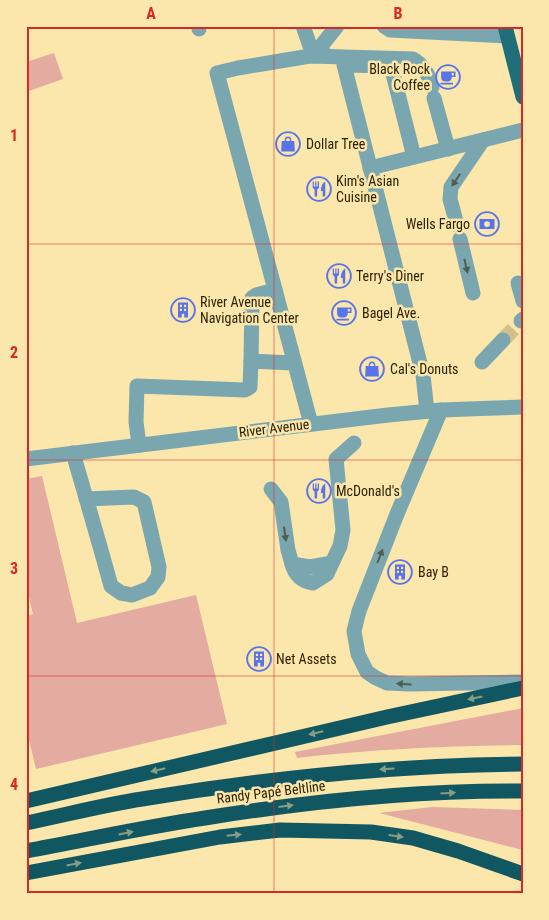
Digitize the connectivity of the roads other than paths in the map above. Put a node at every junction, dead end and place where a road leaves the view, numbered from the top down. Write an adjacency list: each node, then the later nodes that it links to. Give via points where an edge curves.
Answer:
1 (303, 26): 5 (street, via 310,46)
2 (337, 26): 5 (street)
3 (384, 26): 4 (street, via 390,30)
4 (506, 31): 7 (main road)
5 (324, 53): 6 (street); 10 (street, via 413,59 420,63 433,92); 14 (street, via 217,73)
6 (344, 65): 11 (street, via 391,66); 12 (street)
7 (522, 95)
8 (523, 130): 9 (street)
9 (483, 140): 10 (street); 15 (street, one-way to 15, via 451,187 450,198)
10 (448, 149): 11 (street)
11 (414, 157): 12 (street)
12 (370, 168): 22 (street)
13 (518, 283): 16 (street)
14 (275, 290): 18 (street, via 252,298); 20 (street)
15 (473, 293)
16 (523, 301)
17 (503, 340): 19 (street)
18 (251, 360): 20 (street); 25 (street, via 250,387 245,390 138,386 136,422)
19 (482, 362)
20 (294, 363): 23 (street)
21 (523, 407): 22 (street, River Avenue)
22 (434, 411): 23 (street, River Avenue); 30 (street, one-way to 22, via 388,683 368,672 358,654 354,631 358,611)
23 (311, 424): 25 (street, River Avenue)
24 (354, 442): 28 (street, one-way to 24, via 281,502 292,564 310,567 332,564 344,530 336,459)
25 (139, 445): 26 (street, River Avenue)
26 (73, 453): 27 (street, River Avenue); 29 (street)
27 (26, 459)
28 (271, 489)
29 (86, 499): 29 (street, via 111,586 120,593 132,595 150,588 158,577 159,566 144,502 134,497)
30 (523, 682)
31 (523, 688): 34 (highway, one-way to 34)
32 (523, 764): 35 (highway, Randy Papé Beltline, one-way to 35, via 416,767 301,777 140,800)
33 (523, 791): 36 (highway, Randy Papé Beltline, one-way to 33, via 204,818 287,806 409,795)
34 (26, 801)
35 (26, 822)
36 (26, 852)
37 (26, 873): 38 (highway, one-way to 38, via 220,837 280,830 371,832 414,838)
38 (523, 874)

